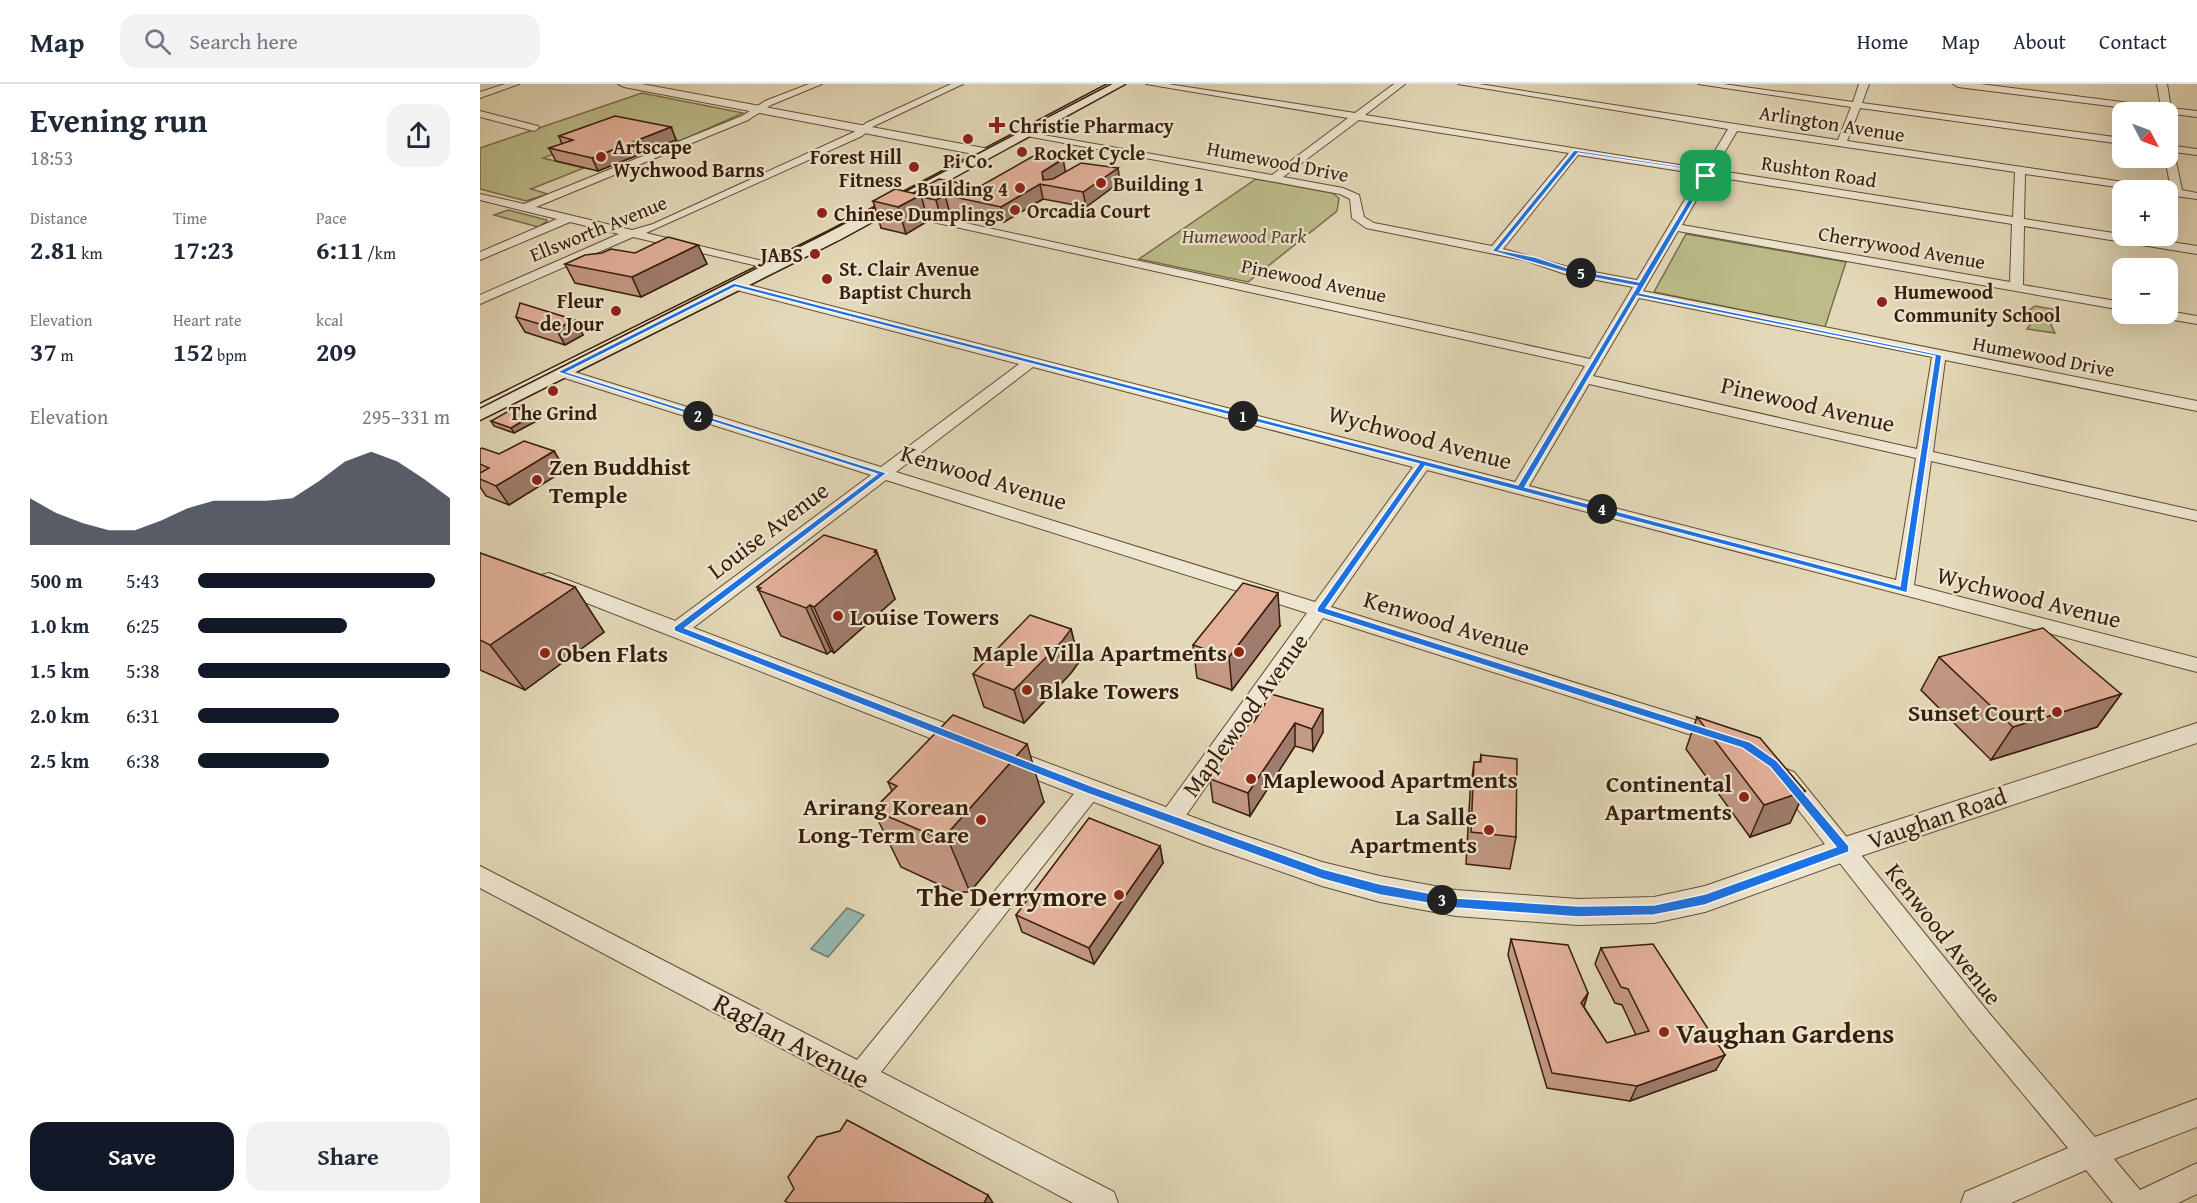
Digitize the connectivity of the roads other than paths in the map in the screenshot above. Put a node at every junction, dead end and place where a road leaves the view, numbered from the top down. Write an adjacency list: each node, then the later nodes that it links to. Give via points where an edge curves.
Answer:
1 (514, 84): 14 (street)
2 (624, 84): 18 (street)
3 (817, 84): 18 (street)
4 (958, 84): 25 (street, Ellsworth Avenue)
5 (1098, 84): 29 (main road)
6 (1118, 84): 26 (main road)
7 (1151, 84): 22 (street, Rushton Road)
8 (1400, 84): 22 (street)
9 (1463, 84): 23 (street, Arlington Avenue)
10 (1703, 84): 17 (street)
11 (1864, 84): 17 (street)
12 (1958, 84): 16 (street)
13 (2162, 84): 15 (street)
14 (480, 95)
15 (2166, 102)
16 (2112, 104)
17 (1856, 105): 27 (street); 28 (street)
18 (758, 109): 25 (street); 43 (street, via 745,118)
19 (2178, 112): 21 (street)
20 (480, 114): 24 (street)
21 (2197, 114)
22 (1357, 116): 32 (street, Rushton Road); 38 (street)
23 (1734, 127): 28 (street, Arlington Avenue); 37 (street)
24 (534, 128)
25 (864, 129): 29 (street); 48 (street, Ellsworth Avenue, via 657,226)
26 (1026, 135): 31 (street, Humewood Drive); 34 (main road)
27 (2112, 140)
28 (1842, 142): 36 (street, Arlington Avenue)
29 (970, 149): 34 (street); 52 (main road)
30 (2178, 149): 33 (street)
31 (1116, 151): 35 (street); 38 (street, Humewood Drive)
32 (1576, 151): 37 (street, Rushton Road); 50 (street)
33 (2197, 152)
34 (989, 153): 44 (main road)
35 (1102, 159)
36 (2020, 170): 39 (street, Arlington Avenue); 46 (street)
37 (1708, 171): 46 (street, Rushton Road); 47 (street)
38 (1274, 179): 50 (street, Humewood Drive, via 1348,192 1355,197 1358,218 1370,226)
39 (2112, 183)
40 (2178, 192): 41 (street, Arlington Avenue)
41 (2197, 196)
42 (480, 197): 43 (street)
43 (528, 206): 45 (street)
44 (884, 208): 53 (main road); 63 (street, Pinewood Avenue)
45 (570, 218): 48 (street); 51 (street)
46 (2020, 222): 49 (street, Rushton Road); 55 (street)
47 (1675, 227): 55 (street, Cherrywood Avenue); 56 (street)
48 (633, 233): 52 (street); 57 (street, Ellsworth Avenue)
49 (2197, 250)
50 (1495, 251): 56 (street, Humewood Drive)
51 (480, 256)
52 (749, 261): 53 (street); 66 (main road)
53 (771, 267): 54 (main road)
54 (734, 285): 62 (street, Wychwood Avenue); 64 (main road)
55 (2016, 287): 58 (street, Cherrywood Avenue)
56 (1638, 289): 61 (street, Humewood Drive); 63 (street)
57 (480, 300)
58 (2112, 304)
59 (2178, 317): 60 (street)
60 (2197, 320)
61 (1939, 355): 67 (street, Humewood Drive); 69 (street)
62 (1032, 361): 70 (street, Wychwood Avenue); 71 (street, Louise Avenue)
63 (1594, 364): 65 (street)
64 (560, 372): 68 (main road); 71 (street, Kenwood Avenue)
65 (1585, 379): 69 (street, Pinewood Avenue); 72 (street)
66 (480, 396)
67 (2197, 406)
68 (480, 413)
69 (1923, 454): 73 (street, Pinewood Avenue); 75 (street)
70 (1424, 463): 72 (street, Wychwood Avenue); 76 (street, Maplewood Avenue)
71 (883, 473): 76 (street, Kenwood Avenue); 77 (street, Louise Avenue)
72 (1520, 488): 75 (street, Wychwood Avenue)
73 (2197, 516)
74 (524, 571): 77 (street, Vaughan Road)
75 (1904, 590): 78 (street, Wychwood Avenue)
76 (1320, 610): 80 (street, Kenwood Avenue); 83 (street, Maplewood Avenue)
77 (678, 629): 82 (street, Vaughan Road)
78 (2197, 666)
79 (2197, 733): 84 (street, Vaughan Road)
80 (1738, 742)
81 (1774, 764): 84 (street, Kenwood Avenue)
82 (1090, 790): 83 (street, Vaughan Road); 86 (street)
83 (1170, 820): 84 (street, Vaughan Road, via 1322,874 1380,889 1456,903 1578,912 1654,910 1705,900)
84 (1845, 849): 88 (street, Kenwood Avenue, via 1980,1022)
85 (480, 876): 86 (street, Raglan Avenue)
86 (861, 1076): 90 (street, Raglan Avenue)
87 (2197, 1113): 88 (street)
88 (2091, 1154): 91 (street); 92 (street, Kenwood Avenue)
89 (2197, 1178): 93 (street)
90 (1103, 1203)
91 (1976, 1203)
92 (2132, 1203)
93 (2146, 1203)

